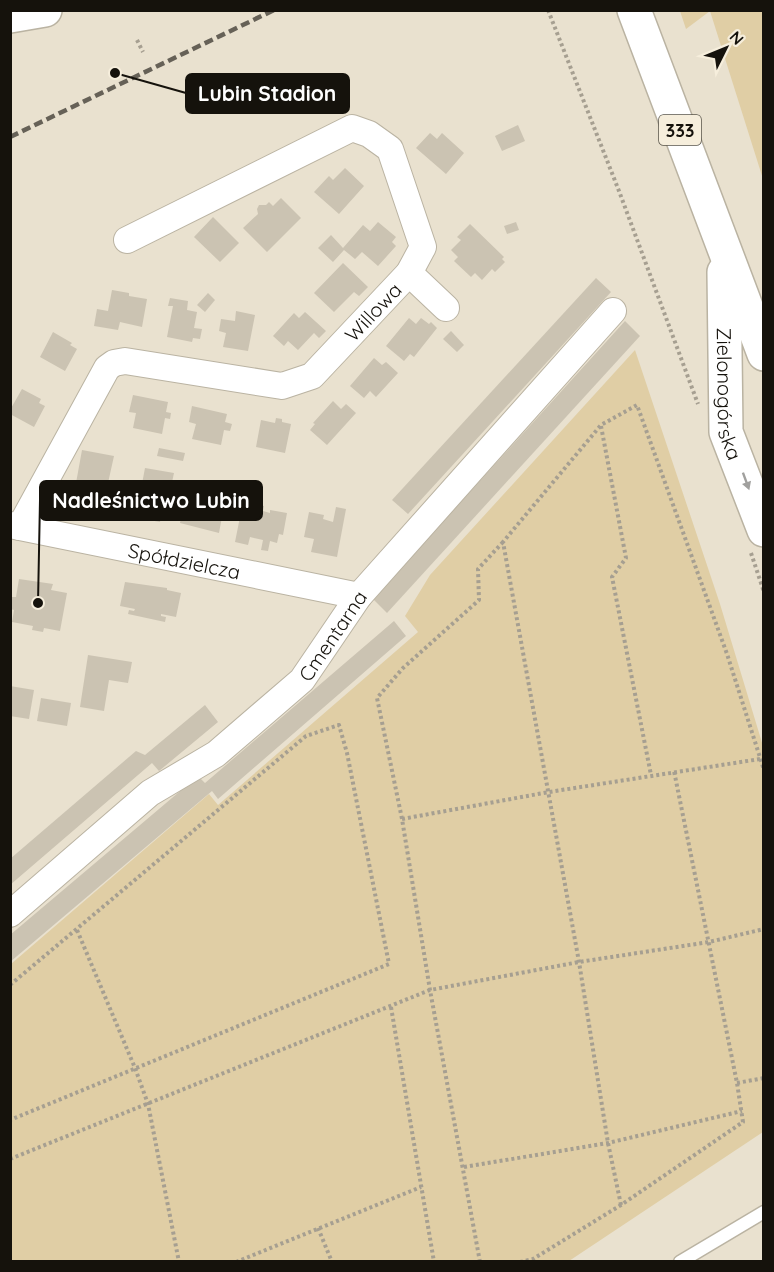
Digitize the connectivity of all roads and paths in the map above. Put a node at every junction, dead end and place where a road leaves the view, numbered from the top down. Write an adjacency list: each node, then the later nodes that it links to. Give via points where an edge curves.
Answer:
1 (45, 10): 4 (main road)
2 (548, 10): 13 (path)
3 (634, 10): 8 (main road, Zielonogórska / 333)
4 (10, 16)
5 (137, 40): 6 (path)
6 (143, 52)
7 (127, 240): 9 (street, Willowa, via 352,128 390,149 423,247)
8 (723, 251): 12 (main road, Zielonogórska / 333); 16 (main road, Zielonogórska / 333, one-way to 16, via 726,432)
9 (409, 273): 10 (street); 15 (street, Willowa, via 312,376 282,386 125,361 114,363)
10 (446, 308)
11 (613, 311): 19 (street, Cmentarna)
12 (764, 354)
13 (701, 414)
14 (601, 425): 17 (path); 20 (path, via 637,405 723,643); 23 (path, via 626,558 612,577)
15 (15, 526): 19 (street, Spółdzielcza)
16 (757, 541): 18 (path)
17 (503, 542): 24 (path); 25 (path, via 478,569 479,600 403,668 377,698)
18 (764, 592)
19 (359, 596): 26 (street, Cmentarna, via 302,680 216,754 150,794)
20 (760, 759): 21 (path); 22 (path)
21 (764, 770)
22 (674, 771): 23 (path); 29 (path)
23 (651, 775): 24 (path)
24 (549, 792): 25 (path); 30 (path)
25 (402, 819): 32 (path)
26 (10, 914)
27 (764, 929): 29 (path)
28 (77, 930): 31 (path); 34 (path); 34 (path, via 306,736 339,725 389,964)
29 (709, 942): 30 (path); 36 (path)
30 (579, 962): 32 (path); 40 (path)
31 (10, 985)
32 (430, 990): 33 (path); 42 (path)
33 (391, 1007): 37 (path); 43 (path)
34 (135, 1068): 37 (path); 39 (path)
35 (764, 1078): 36 (path)
36 (737, 1083): 38 (path)
37 (148, 1104): 41 (path); 47 (path)
38 (742, 1111): 40 (path); 44 (path, via 743,1122)
39 (10, 1120)
40 (608, 1143): 42 (path); 44 (path)
41 (10, 1160)
42 (464, 1167): 51 (path)
43 (421, 1187): 46 (path); 50 (path)
44 (621, 1205): 52 (path, via 533,1259)
45 (764, 1212): 53 (lane)
46 (318, 1228): 48 (path); 49 (path)
47 (180, 1261)
48 (236, 1262)
49 (332, 1262)
50 (434, 1262)
51 (480, 1262)
52 (520, 1262)
53 (680, 1262)

